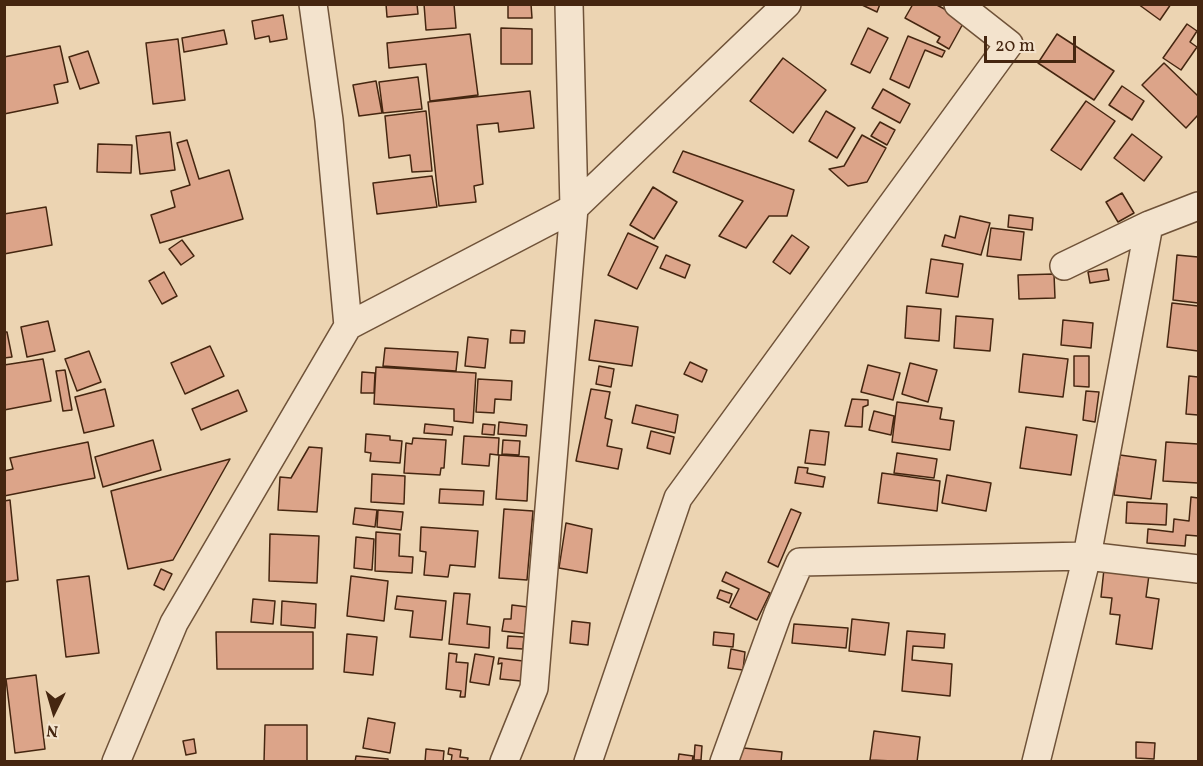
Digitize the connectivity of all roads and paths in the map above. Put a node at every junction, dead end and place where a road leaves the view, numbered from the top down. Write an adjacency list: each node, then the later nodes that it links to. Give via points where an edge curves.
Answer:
1 (313, 4): 9 (street, via 329,120)
2 (569, 4): 6 (street)
3 (787, 4): 6 (street)
4 (958, 4): 14 (street, via 1009,44 678,498)
5 (1198, 206): 7 (street)
6 (574, 208): 9 (street); 13 (street, via 534,688)
7 (1149, 225): 8 (street); 10 (street)
8 (1064, 266)
9 (348, 326): 12 (street, via 174,623)
10 (1086, 556): 11 (street); 15 (street, via 800,562); 16 (street)
11 (1198, 568)
12 (116, 762)
13 (504, 762)
14 (588, 762)
15 (724, 762)
16 (1036, 762)

